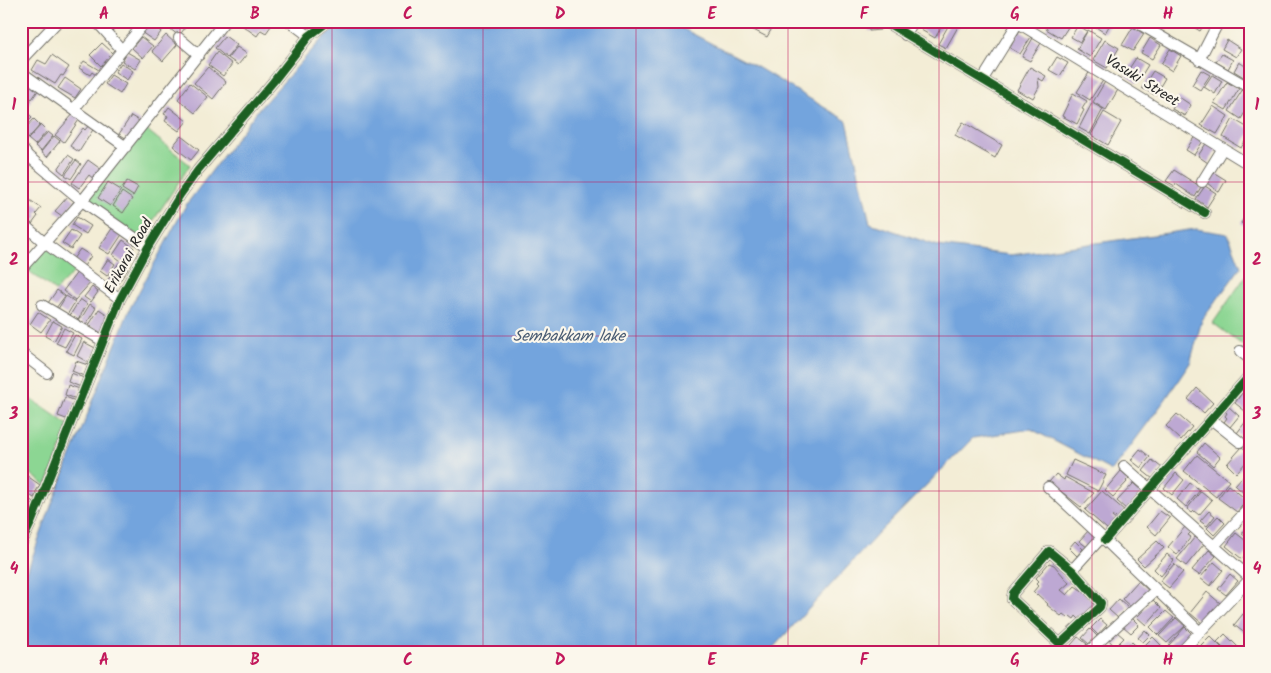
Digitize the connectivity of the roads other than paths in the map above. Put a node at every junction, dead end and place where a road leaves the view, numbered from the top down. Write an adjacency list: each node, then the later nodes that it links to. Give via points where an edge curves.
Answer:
1 (58, 21): 17 (street)
2 (96, 21): 15 (street)
3 (146, 21): 15 (street)
4 (225, 21): 16 (street)
5 (290, 21): 13 (street)
6 (328, 21): 13 (street, Erikarai Road)
7 (884, 21): 12 (street)
8 (914, 21): 12 (street)
9 (1134, 21): 18 (street)
10 (1219, 21): 18 (street)
11 (1019, 22): 20 (street); 25 (street, Vasuki Street)
12 (905, 35): 20 (street)
13 (309, 36): 32 (street, Erikarai Road, via 198,170)
14 (179, 38): 16 (street)
15 (122, 50): 22 (street)
16 (199, 55): 24 (street)
17 (21, 60)
18 (1199, 60): 21 (street)
19 (21, 72): 22 (street)
20 (983, 79): 29 (street)
21 (1250, 88)
22 (74, 109): 24 (street)
23 (21, 147): 28 (street)
24 (126, 148): 28 (street)
25 (1222, 148): 26 (street, Vasuki Street); 27 (street)
26 (1250, 165)
27 (1202, 182)
28 (82, 201): 31 (street); 32 (street)
29 (1205, 213)
30 (21, 222): 31 (street)
31 (46, 244): 33 (street); 34 (street)
32 (148, 247): 34 (street, Erikarai Road)
33 (21, 269)
34 (120, 299): 36 (street, Erikarai Road)
35 (42, 305): 36 (street)
36 (103, 341): 49 (street, Erikarai Road)
37 (1240, 351): 39 (street)
38 (21, 353): 40 (street)
39 (1250, 359)
40 (47, 373)
41 (1250, 375): 42 (street)
42 (1211, 419): 43 (street); 46 (street)
43 (1240, 442)
44 (1124, 466): 46 (street)
45 (1048, 487): 48 (street)
46 (1150, 489): 48 (street); 50 (street)
47 (1250, 507): 50 (street)
48 (1104, 538): 51 (street); 53 (street)
49 (21, 544)
50 (1214, 546): 52 (street)
51 (1072, 570): 51 (street, via 1048,551 1012,593 1012,599 1060,644 1100,607 1101,602)
52 (1250, 579): 54 (street)
53 (1156, 590): 54 (street); 55 (street)
54 (1200, 632): 56 (street)
55 (1088, 652)
56 (1181, 652)

